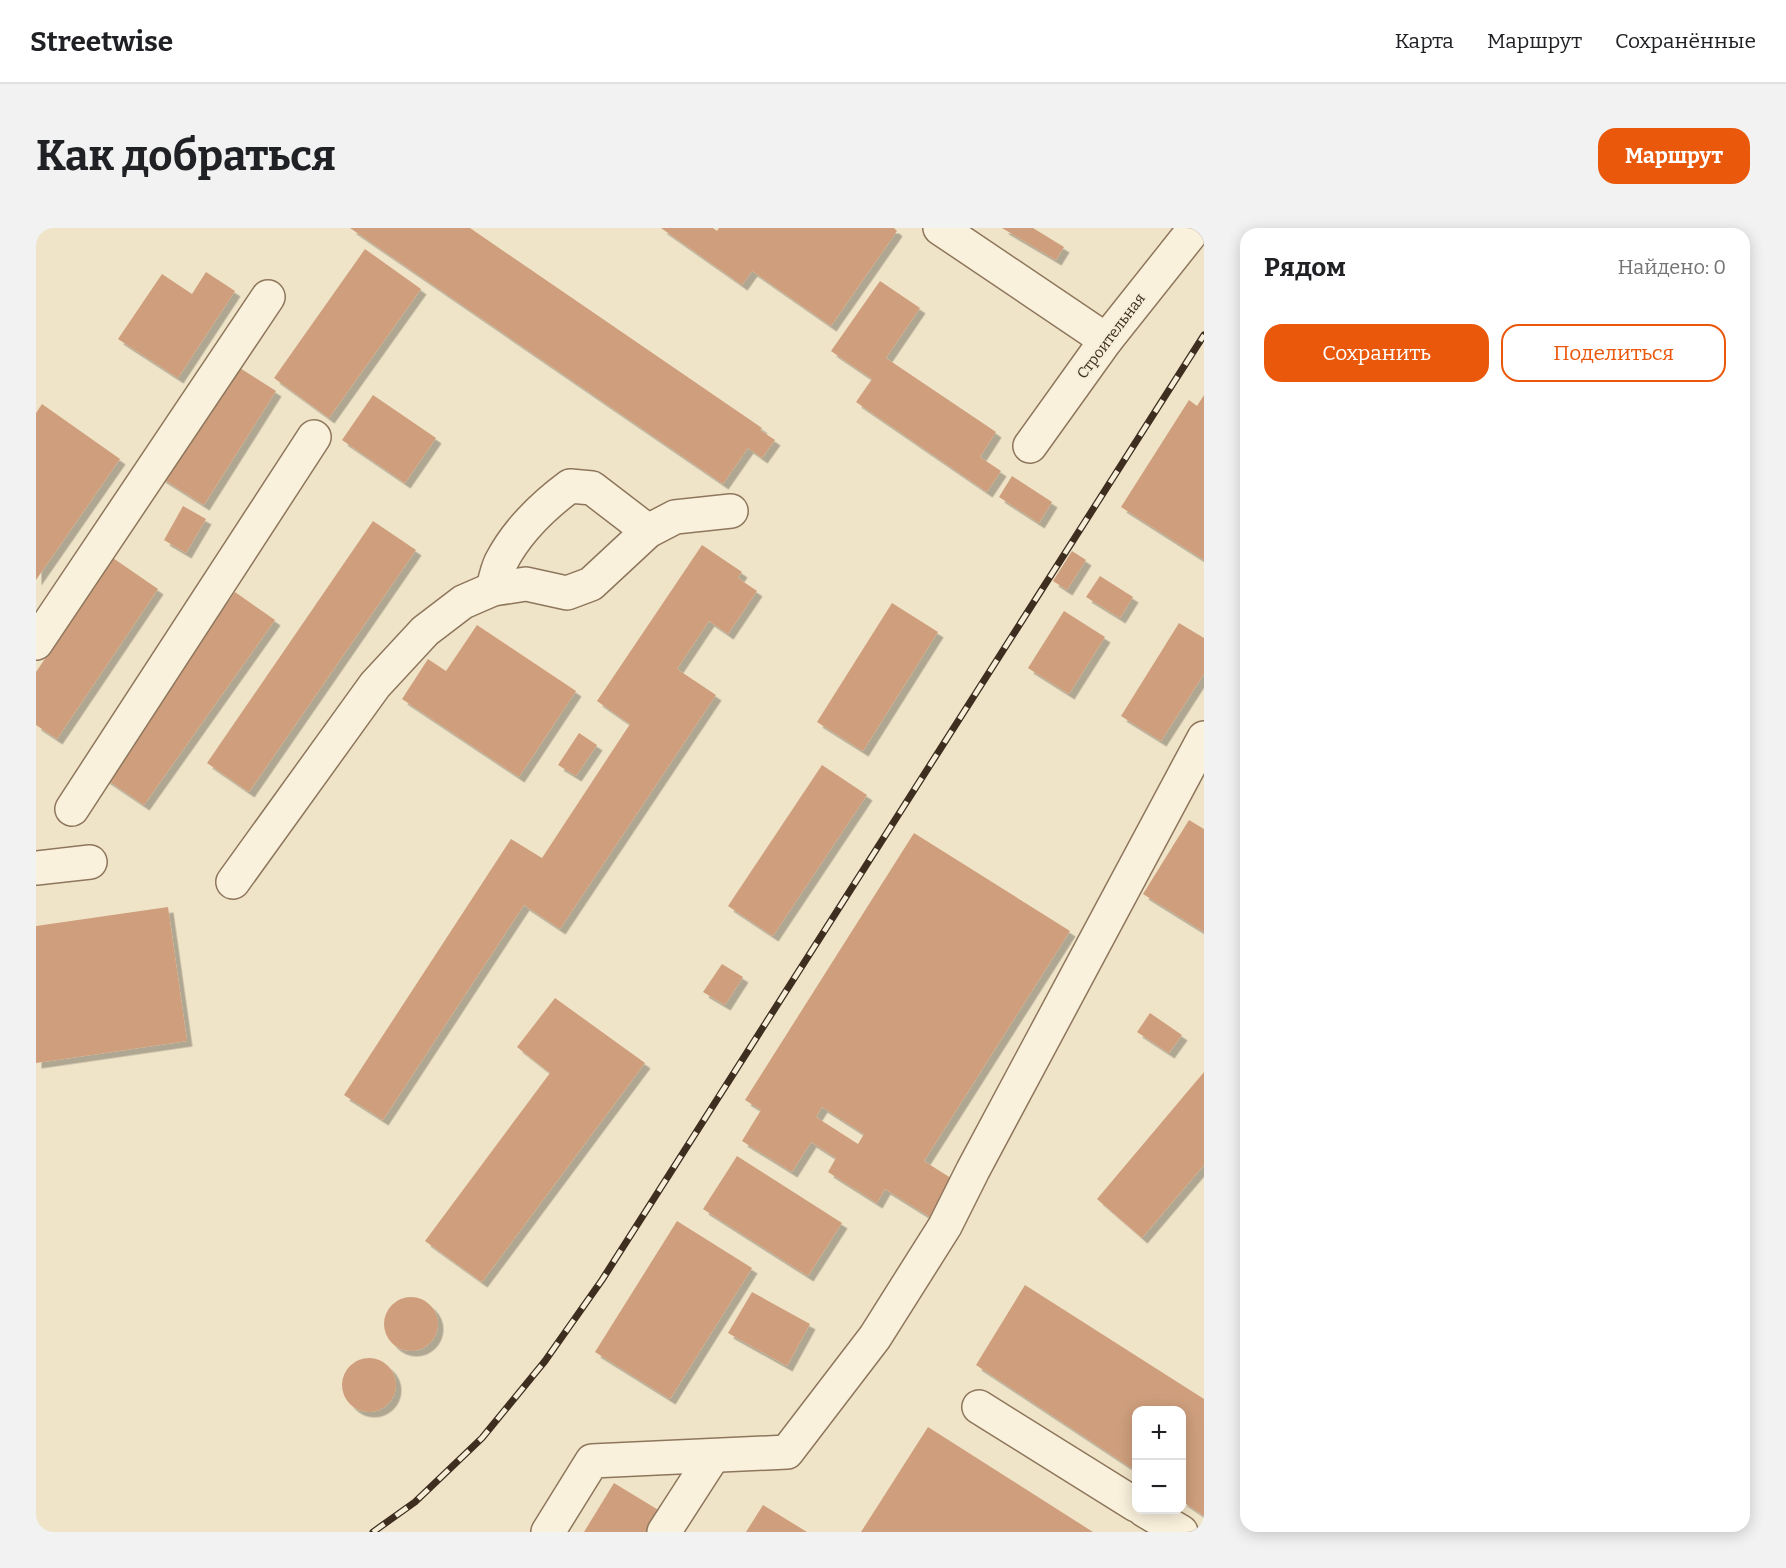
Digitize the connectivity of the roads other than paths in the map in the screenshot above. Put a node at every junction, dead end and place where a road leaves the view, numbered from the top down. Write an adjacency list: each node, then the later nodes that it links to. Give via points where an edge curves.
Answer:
1 (940, 228): 4 (street)
2 (1196, 228): 4 (street, Строительная)
3 (268, 297): 10 (street)
4 (1106, 340): 6 (street, Строительная)
5 (314, 437): 12 (street)
6 (1030, 446)
7 (731, 511): 8 (street, via 675,517)
8 (648, 531): 9 (street, via 591,584 567,593 526,584); 9 (street, via 592,489 570,486 545,504 524,529 501,562)
9 (493, 589): 15 (street, via 463,602 425,631 375,685)
10 (36, 643)
11 (1204, 738): 17 (street, via 945,1226 875,1337 787,1452)
12 (72, 809)
13 (90, 862): 14 (street)
14 (36, 868)
15 (232, 882)
16 (979, 1407): 18 (street)
17 (713, 1456): 20 (street, via 592,1461); 21 (street)
18 (1132, 1502)
19 (1152, 1514): 22 (street)
20 (548, 1532)
21 (664, 1532)
22 (1181, 1532)

